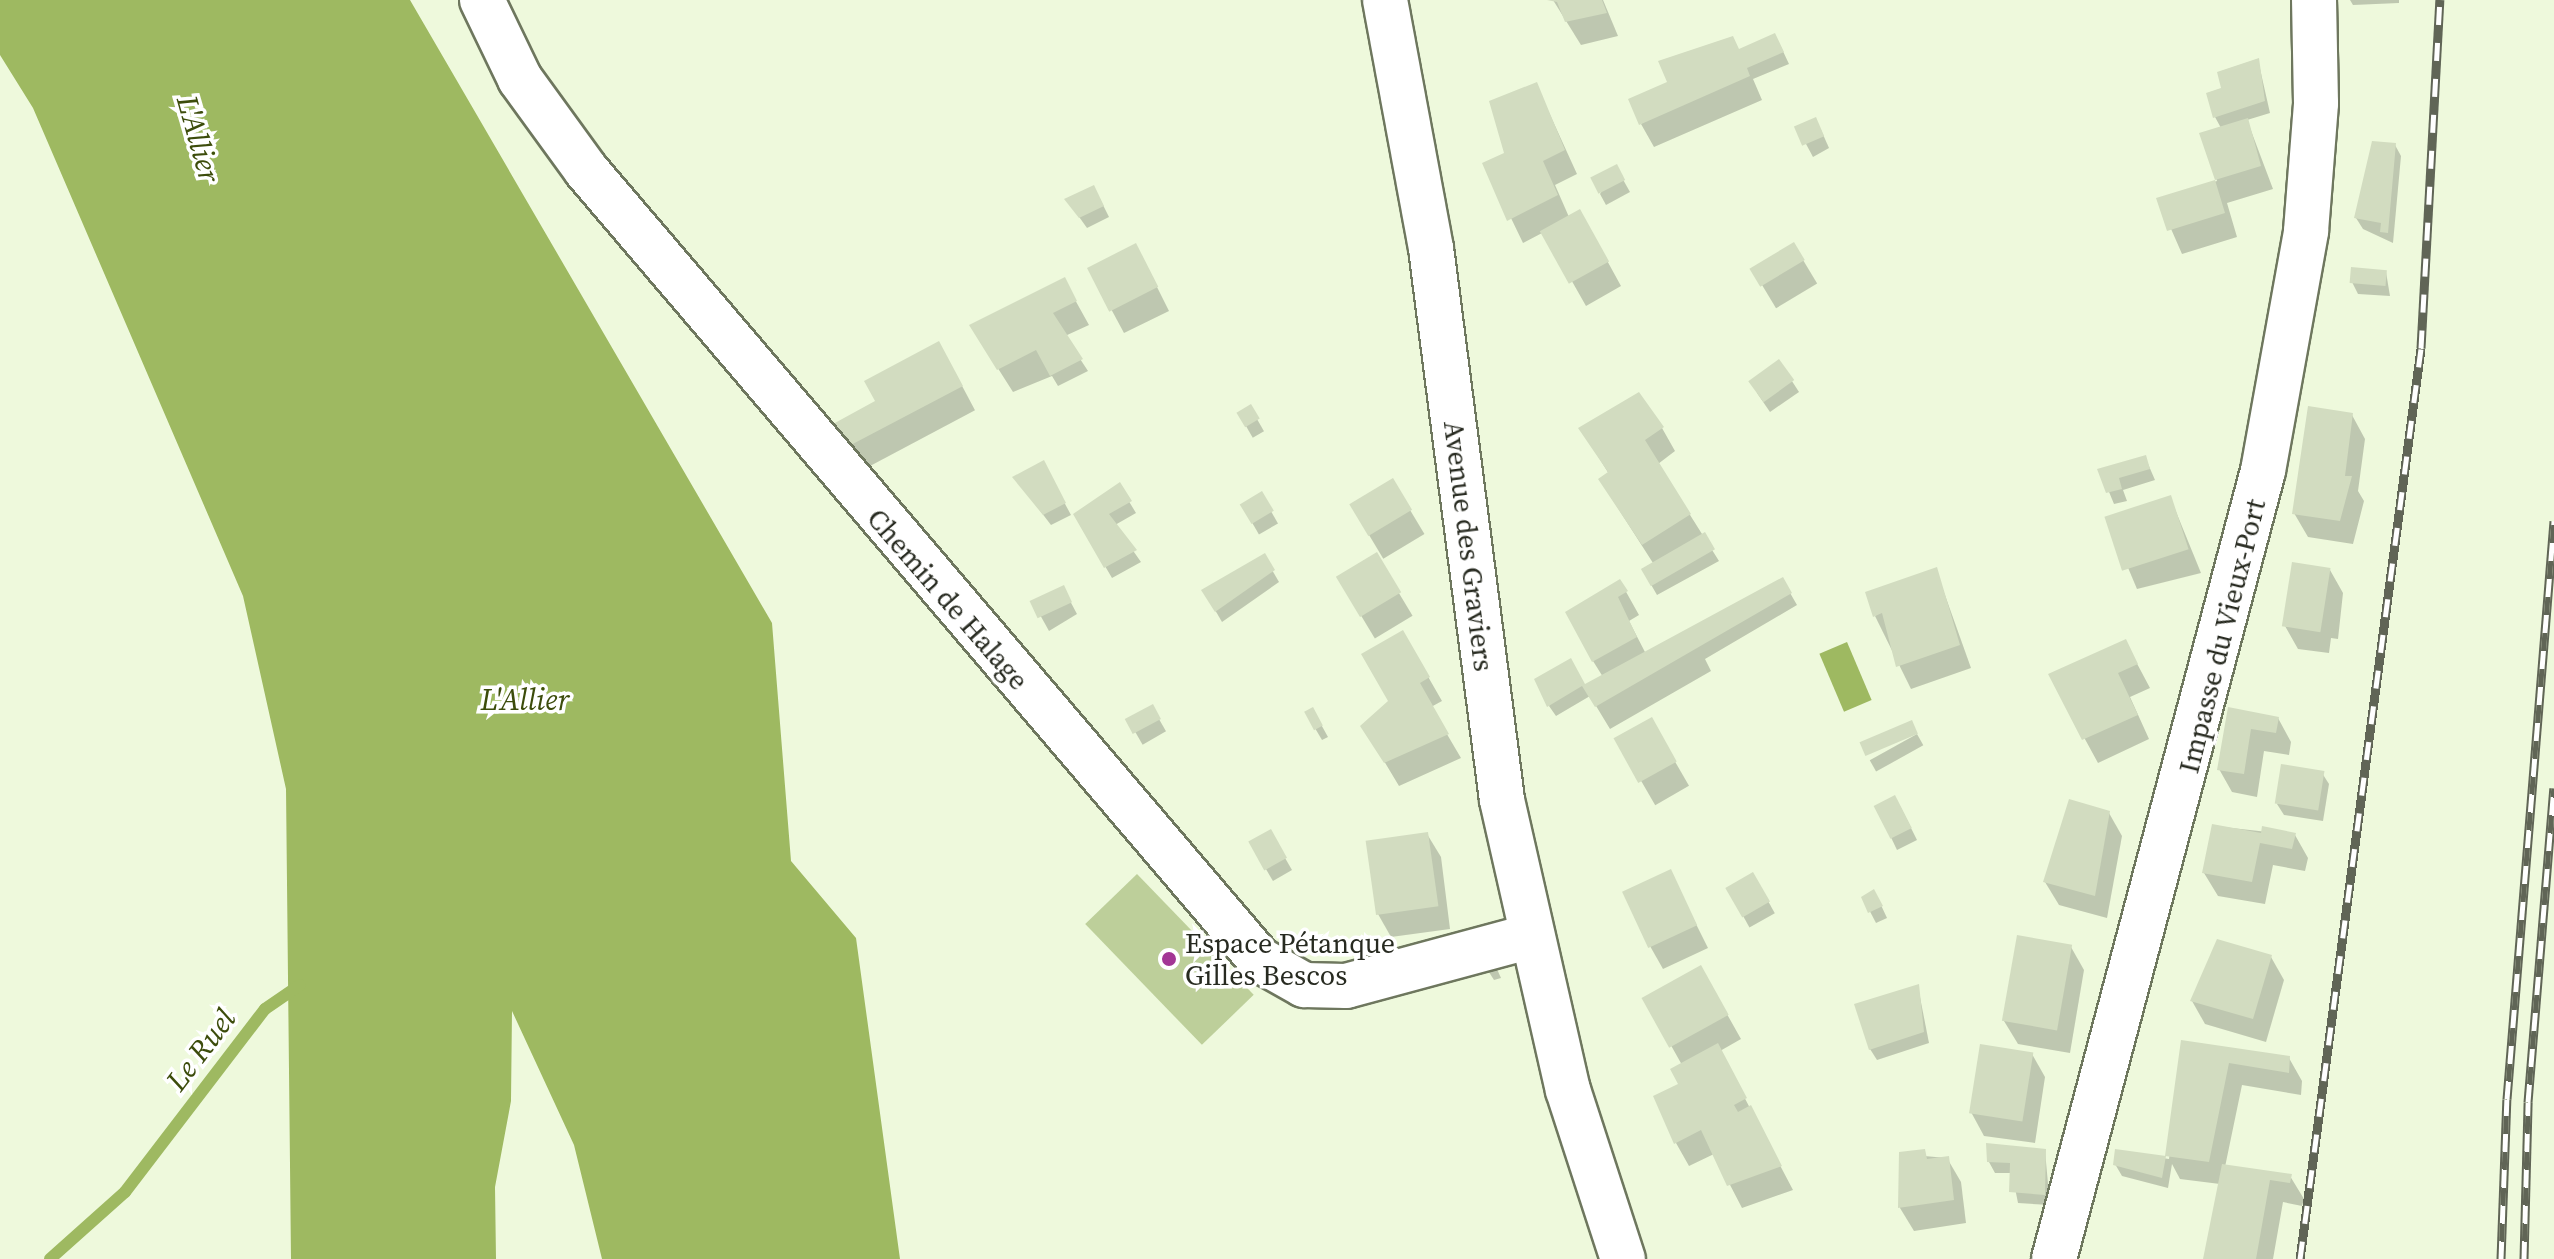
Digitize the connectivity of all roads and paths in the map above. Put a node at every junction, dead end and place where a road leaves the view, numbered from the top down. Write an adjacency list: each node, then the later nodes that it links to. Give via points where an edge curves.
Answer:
1 (482, 0): 4 (street, Chemin de Halage, via 520,79 586,170 1260,960 1304,985 1346,986)
2 (1385, 0): 4 (street, Avenue des Graviers, via 1431,248 1502,800)
3 (2314, 0): 8 (street, Impasse du Vieux-Port, via 2316,103 2306,231 2263,471)
4 (1531, 936): 5 (street, Avenue des Graviers)
5 (1568, 1090): 6 (street, Avenue des Graviers); 7 (street, Avenue des Graviers)
6 (1594, 1259)
7 (1623, 1259)
8 (2054, 1259)

